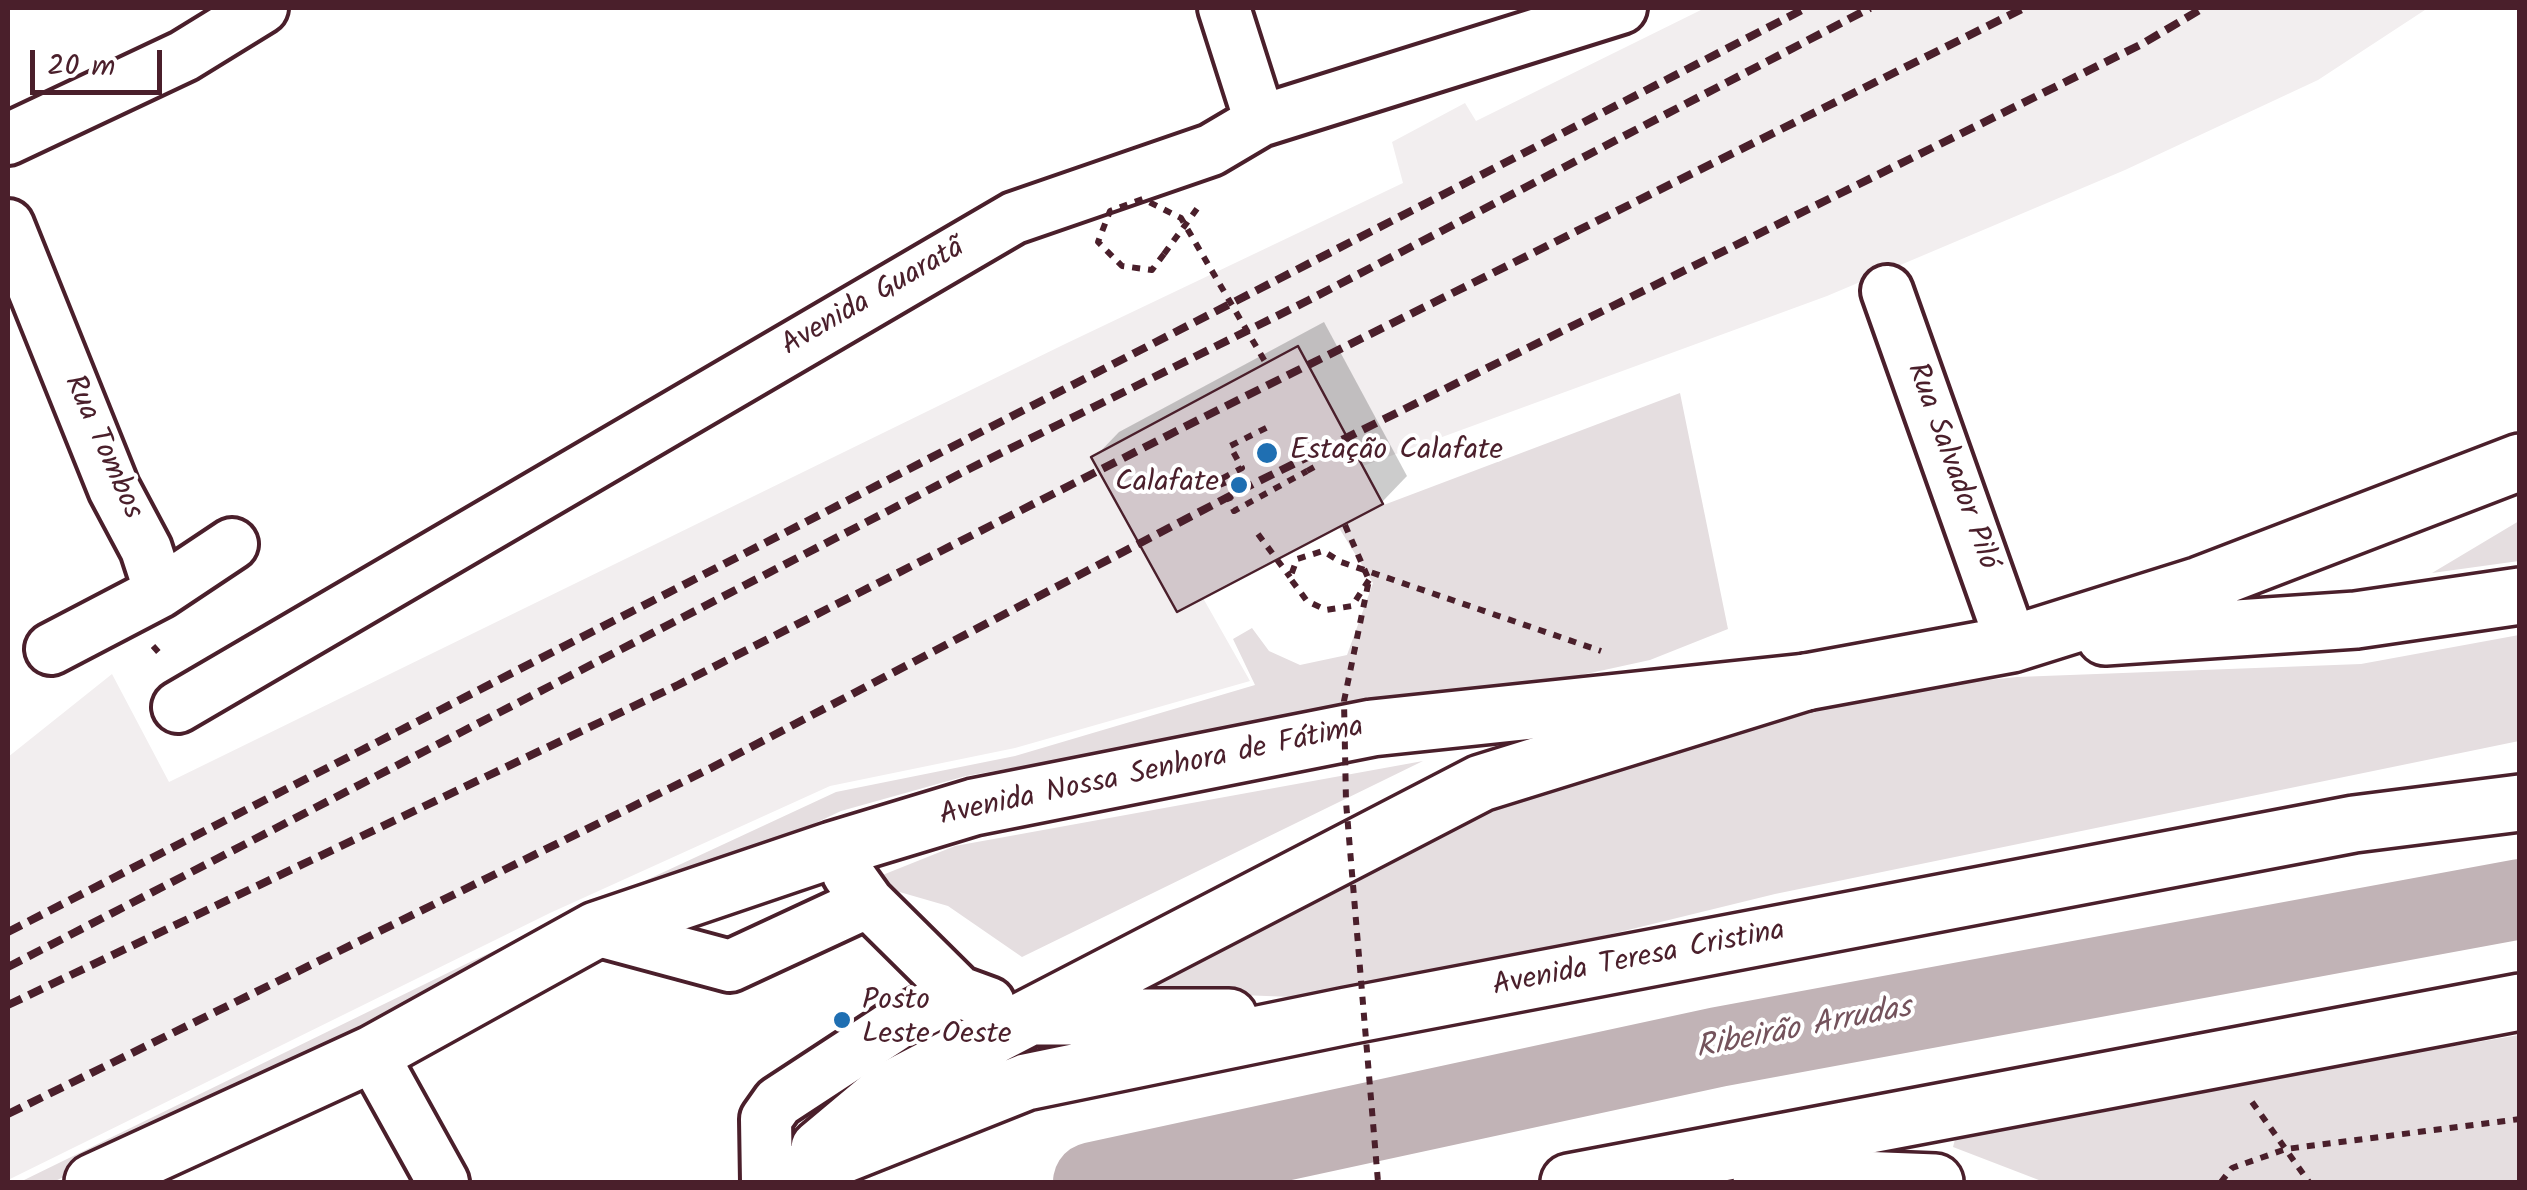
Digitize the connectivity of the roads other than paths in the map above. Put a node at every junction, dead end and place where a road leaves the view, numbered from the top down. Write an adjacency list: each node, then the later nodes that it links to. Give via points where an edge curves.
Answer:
1 (262, 8): 5 (street, via 184,56)
2 (1224, 8): 4 (street)
3 (1621, 8): 4 (street, Avenida Guaratã)
4 (1260, 122): 15 (street, Avenida Guaratã, via 1210,150 1014,218)
5 (8, 139)
6 (8, 225): 10 (street, Rua Tombos)
7 (1887, 291): 12 (street, Rua Salvador Piló)
8 (2520, 462): 12 (main road, via 2200,586)
9 (232, 544): 10 (street)
10 (160, 592): 13 (street)
11 (2520, 596): 12 (main road, via 2356,620)
12 (2012, 644): 14 (main road)
13 (51, 650)
14 (1806, 682): 19 (main road, Avenida Nossa Senhora de Fátima, via 1372,728 974,807); 25 (main road, via 1481,783)
15 (178, 707)
16 (2520, 779): 18 (main road)
17 (2520, 803): 18 (main road, Avenida Teresa Cristina)
18 (2354, 824): 24 (main road, Avenida Teresa Cristina)
19 (832, 850): 20 (street); 21 (main road, Avenida Nossa Senhora de Fátima)
20 (868, 902): 21 (street, via 730,966); 22 (street)
21 (596, 930): 27 (main road, Avenida Nossa Senhora de Fátima)
22 (959, 992): 25 (street); 26 (street)
23 (2520, 1002): 32 (main road)
24 (1347, 1016): 25 (main road); 29 (main road, Avenida Teresa Cristina, via 1026,1082)
25 (1027, 1017): 28 (main road)
26 (897, 1024): 28 (street); 29 (street, via 778,1102 766,1119)
27 (372, 1054): 30 (main road, Avenida Nossa Senhora de Fátima); 31 (street)
28 (931, 1068): 29 (main road, via 887,1092)
29 (775, 1181)
30 (93, 1182)
31 (442, 1182)
32 (1568, 1182)
33 (1761, 1182): 34 (main road)
34 (1935, 1182)

